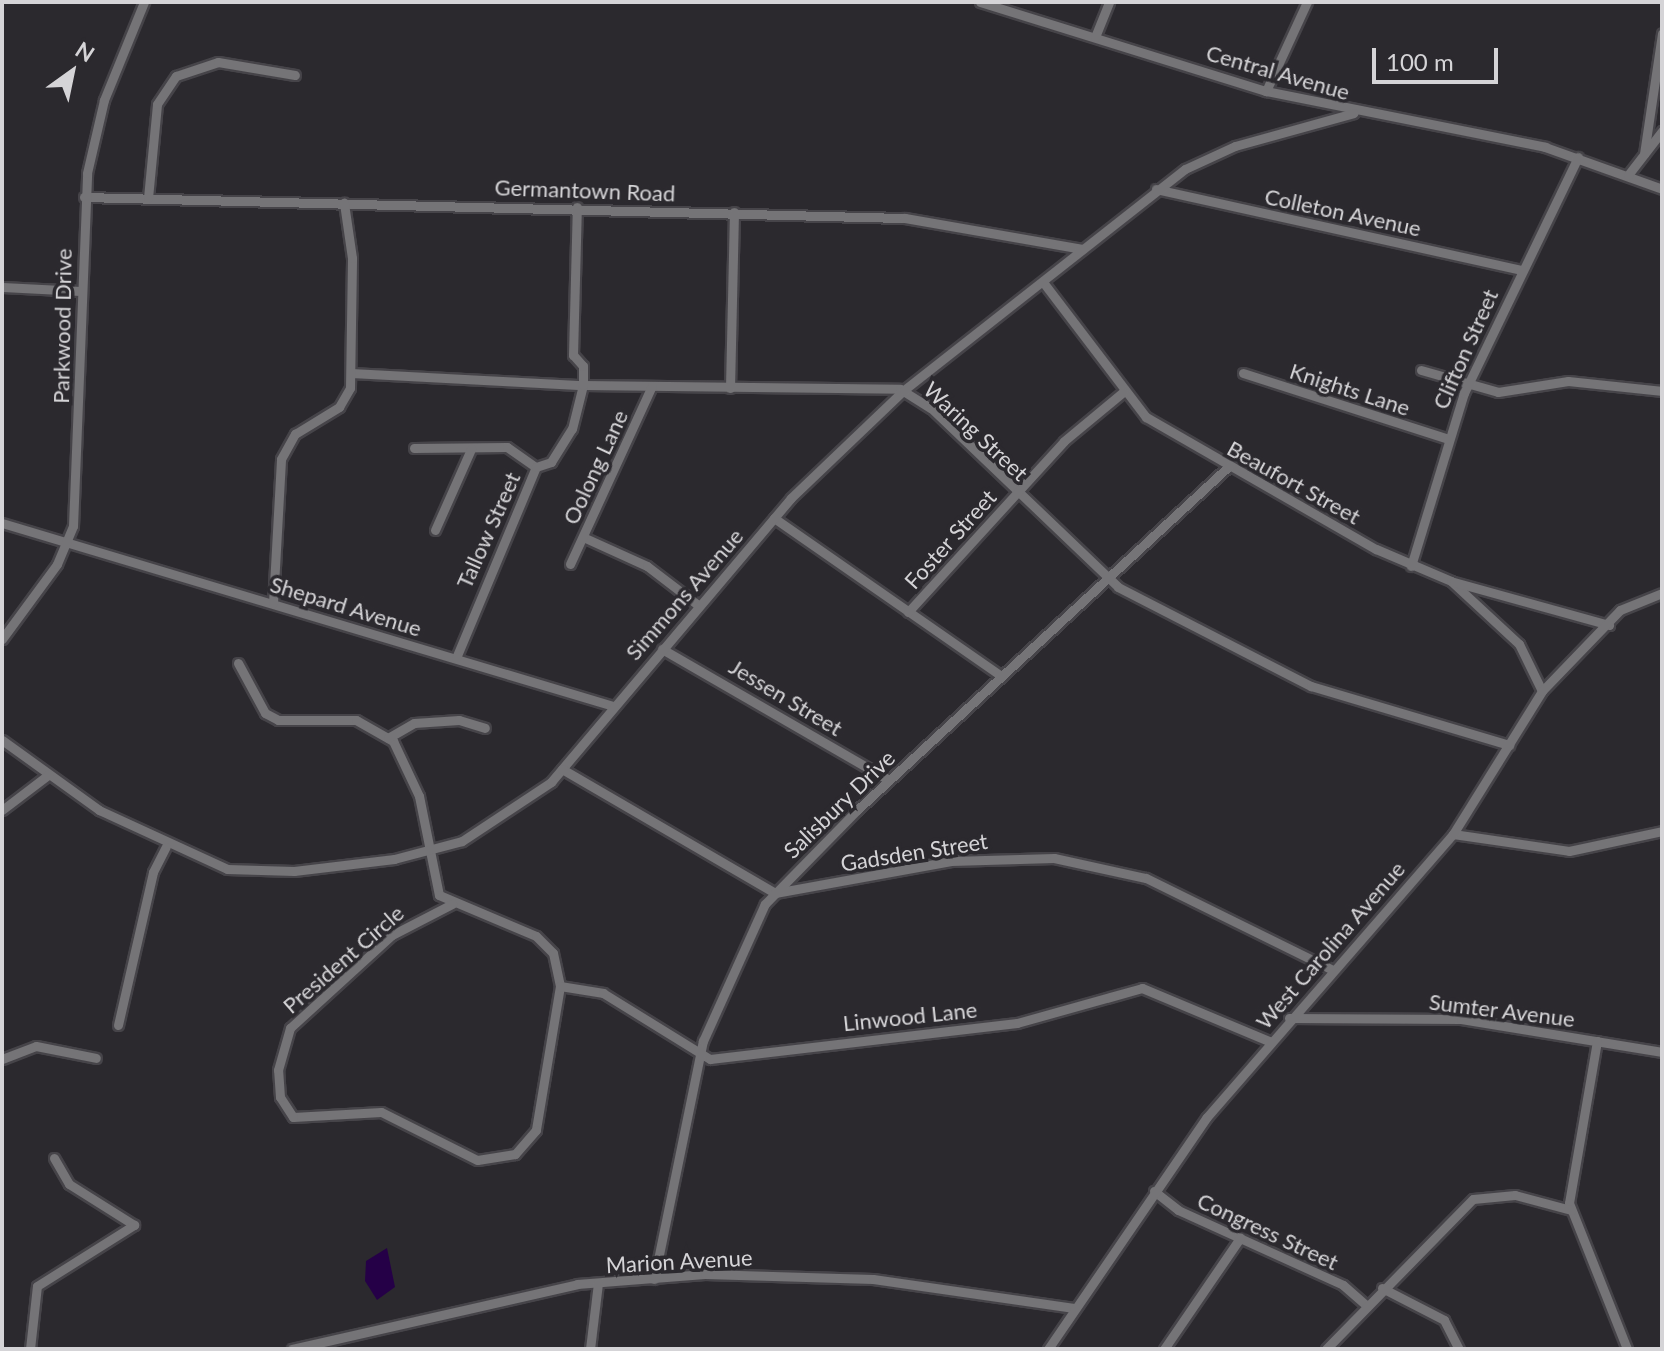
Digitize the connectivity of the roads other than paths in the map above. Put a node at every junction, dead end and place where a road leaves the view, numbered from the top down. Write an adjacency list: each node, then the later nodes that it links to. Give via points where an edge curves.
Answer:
1 (144, 2): 16 (street, Parkwood Drive, via 104,100)
2 (980, 2): 6 (street, Central Avenue)
3 (1109, 2): 6 (street)
4 (1307, 2): 8 (street)
5 (1662, 33): 11 (street)
6 (1095, 37): 8 (street, Central Avenue)
7 (295, 75): 17 (street, via 218,62 176,76 153,120)
8 (1266, 91): 9 (street, Central Avenue)
9 (1354, 113): 12 (street, Central Avenue); 14 (street, Simmons Avenue, via 1210,155)
10 (1662, 131): 11 (street)
11 (1644, 154): 13 (street)
12 (1578, 157): 13 (street, Central Avenue); 22 (street, Clifton Street)
13 (1628, 175): 15 (street, Central Avenue)
14 (1156, 189): 21 (street, Simmons Avenue); 22 (street, Colleton Avenue)
15 (1662, 189)
16 (84, 197): 17 (street, Germantown Road); 25 (street, Parkwood Drive)
17 (148, 198): 18 (street, Germantown Road)
18 (344, 203): 19 (street, Germantown Road); 27 (street, via 352,258)
19 (577, 207): 20 (street, Germantown Road); 30 (street, via 573,355 583,366)
20 (734, 212): 21 (street, Germantown Road, via 927,219); 32 (street)
21 (1082, 249): 23 (street, Simmons Avenue)
22 (1522, 270): 29 (street, Clifton Street)
23 (1043, 282): 33 (street, Simmons Avenue); 35 (street, Beaufort Street)
24 (2, 287): 25 (street)
25 (81, 291): 46 (street, Parkwood Drive)
26 (1421, 370): 29 (street)
27 (351, 373): 30 (street, Waring Street); 52 (street, via 346,400 295,434 281,459)
28 (1243, 373): 36 (street, Knights Lane)
29 (1469, 382): 34 (street, via 1498,392 1568,381); 36 (street, Clifton Street)
30 (583, 385): 31 (street, Waring Street); 40 (street, Tallow Street, via 563,448)
31 (652, 386): 32 (street, Waring Street); 45 (street, Oolong Lane)
32 (730, 388): 33 (street, Waring Street)
33 (904, 390): 41 (street, Waring Street); 42 (street, Simmons Avenue)
34 (1662, 391)
35 (1123, 392): 39 (street, Beaufort Street, via 1154,424); 41 (street, Foster Street)
36 (1446, 438): 48 (street, Clifton Street)
37 (414, 448): 38 (street)
38 (471, 449): 40 (street, via 507,447); 44 (street)
39 (1229, 466): 48 (street, Beaufort Street); 49 (street, Salisbury Drive)
40 (536, 467): 58 (street, Tallow Street)
41 (1017, 492): 49 (street, Waring Street); 54 (street, Foster Street)
42 (774, 518): 53 (street, Simmons Avenue); 54 (street)
43 (2, 523): 46 (street, Shepard Avenue)
44 (435, 530)
45 (583, 537): 47 (street, Oolong Lane); 53 (street, via 647,566)
46 (69, 539): 52 (street, Shepard Avenue); 56 (street)
47 (570, 564)
48 (1411, 566): 50 (street, Beaufort Street)
49 (1106, 578): 60 (street, Salisbury Drive); 66 (street, Waring Street, via 1311,686)
50 (1451, 581): 55 (street); 61 (street, Beaufort Street, via 1519,644)
51 (1662, 593): 55 (street, West Carolina Avenue, via 1620,610)
52 (273, 603): 58 (street, Shepard Avenue)
53 (698, 605): 57 (street, Simmons Avenue)
54 (908, 612): 60 (street)
55 (1609, 625): 61 (street, West Carolina Avenue)
56 (2, 639)
57 (662, 649): 62 (street, Simmons Avenue); 69 (street, Jessen Street)
58 (456, 658): 62 (street, Shepard Avenue)
59 (238, 663): 64 (street, via 265,713 278,720 356,720)
60 (1001, 676): 69 (street, Salisbury Drive)
61 (1542, 691): 66 (street, West Carolina Avenue)
62 (613, 706): 67 (street, Simmons Avenue)
63 (485, 728): 64 (street, via 459,720 414,723)
64 (388, 738): 74 (street, via 409,767)
65 (2, 740): 68 (street, Simmons Avenue)
66 (1509, 745): 72 (street, West Carolina Avenue)
67 (562, 769): 74 (street, Simmons Avenue, via 477,833); 75 (street)
68 (48, 775): 70 (street); 73 (street, Simmons Avenue)
69 (889, 780): 75 (street, Salisbury Drive)
70 (2, 810)
71 (1662, 831): 72 (street, via 1558,852 1478,832)
72 (1453, 834): 77 (street, West Carolina Avenue)
73 (166, 847): 74 (street, Simmons Avenue, via 211,865 260,872); 80 (street, via 153,872)
74 (432, 852): 76 (street, via 437,891)
75 (775, 893): 77 (street, Gadsden Street, via 951,861 1054,858 1146,878); 84 (street, Salisbury Drive)
76 (452, 904): 78 (street, President Circle, via 536,936 553,953); 78 (street, President Circle, via 392,935 290,1028 278,1070 280,1097 293,1117 381,1112 477,1160 515,1154 536,1130)
77 (1331, 969): 79 (street, West Carolina Avenue)
78 (560, 986): 84 (street, via 603,993 686,1040)
79 (1289, 1018): 81 (street, West Carolina Avenue); 82 (street, Sumter Avenue, via 1461,1019)
80 (118, 1025)
81 (1269, 1041): 84 (street, Linwood Lane, via 1142,988 1017,1023); 88 (street, West Carolina Avenue)
82 (1597, 1041): 83 (street, Sumter Avenue); 89 (street)
83 (1662, 1052)
84 (699, 1056): 91 (street, Salisbury Drive)
85 (96, 1058): 86 (street, via 36,1046)
86 (2, 1059)
87 (54, 1158): 96 (street, via 69,1184 134,1225 37,1286)
88 (1154, 1191): 90 (street, Congress Street, via 1171,1207); 95 (street, West Carolina Avenue)
89 (1571, 1210): 93 (street, via 1501,1193 1473,1199); 103 (street)
90 (1240, 1238): 94 (street, Congress Street, via 1343,1285); 100 (street)
91 (654, 1279): 92 (street, Marion Avenue); 95 (street, Marion Avenue, via 752,1273 873,1279)
92 (598, 1283): 97 (street, Marion Avenue); 98 (street)
93 (1382, 1288): 94 (street); 102 (street, via 1444,1320)
94 (1365, 1304): 101 (street)
95 (1074, 1308): 99 (street, West Carolina Avenue)
96 (30, 1349)
97 (292, 1349)
98 (590, 1349)
99 (1048, 1349)
100 (1164, 1349)
101 (1326, 1349)
102 (1459, 1349)
103 (1627, 1349)

